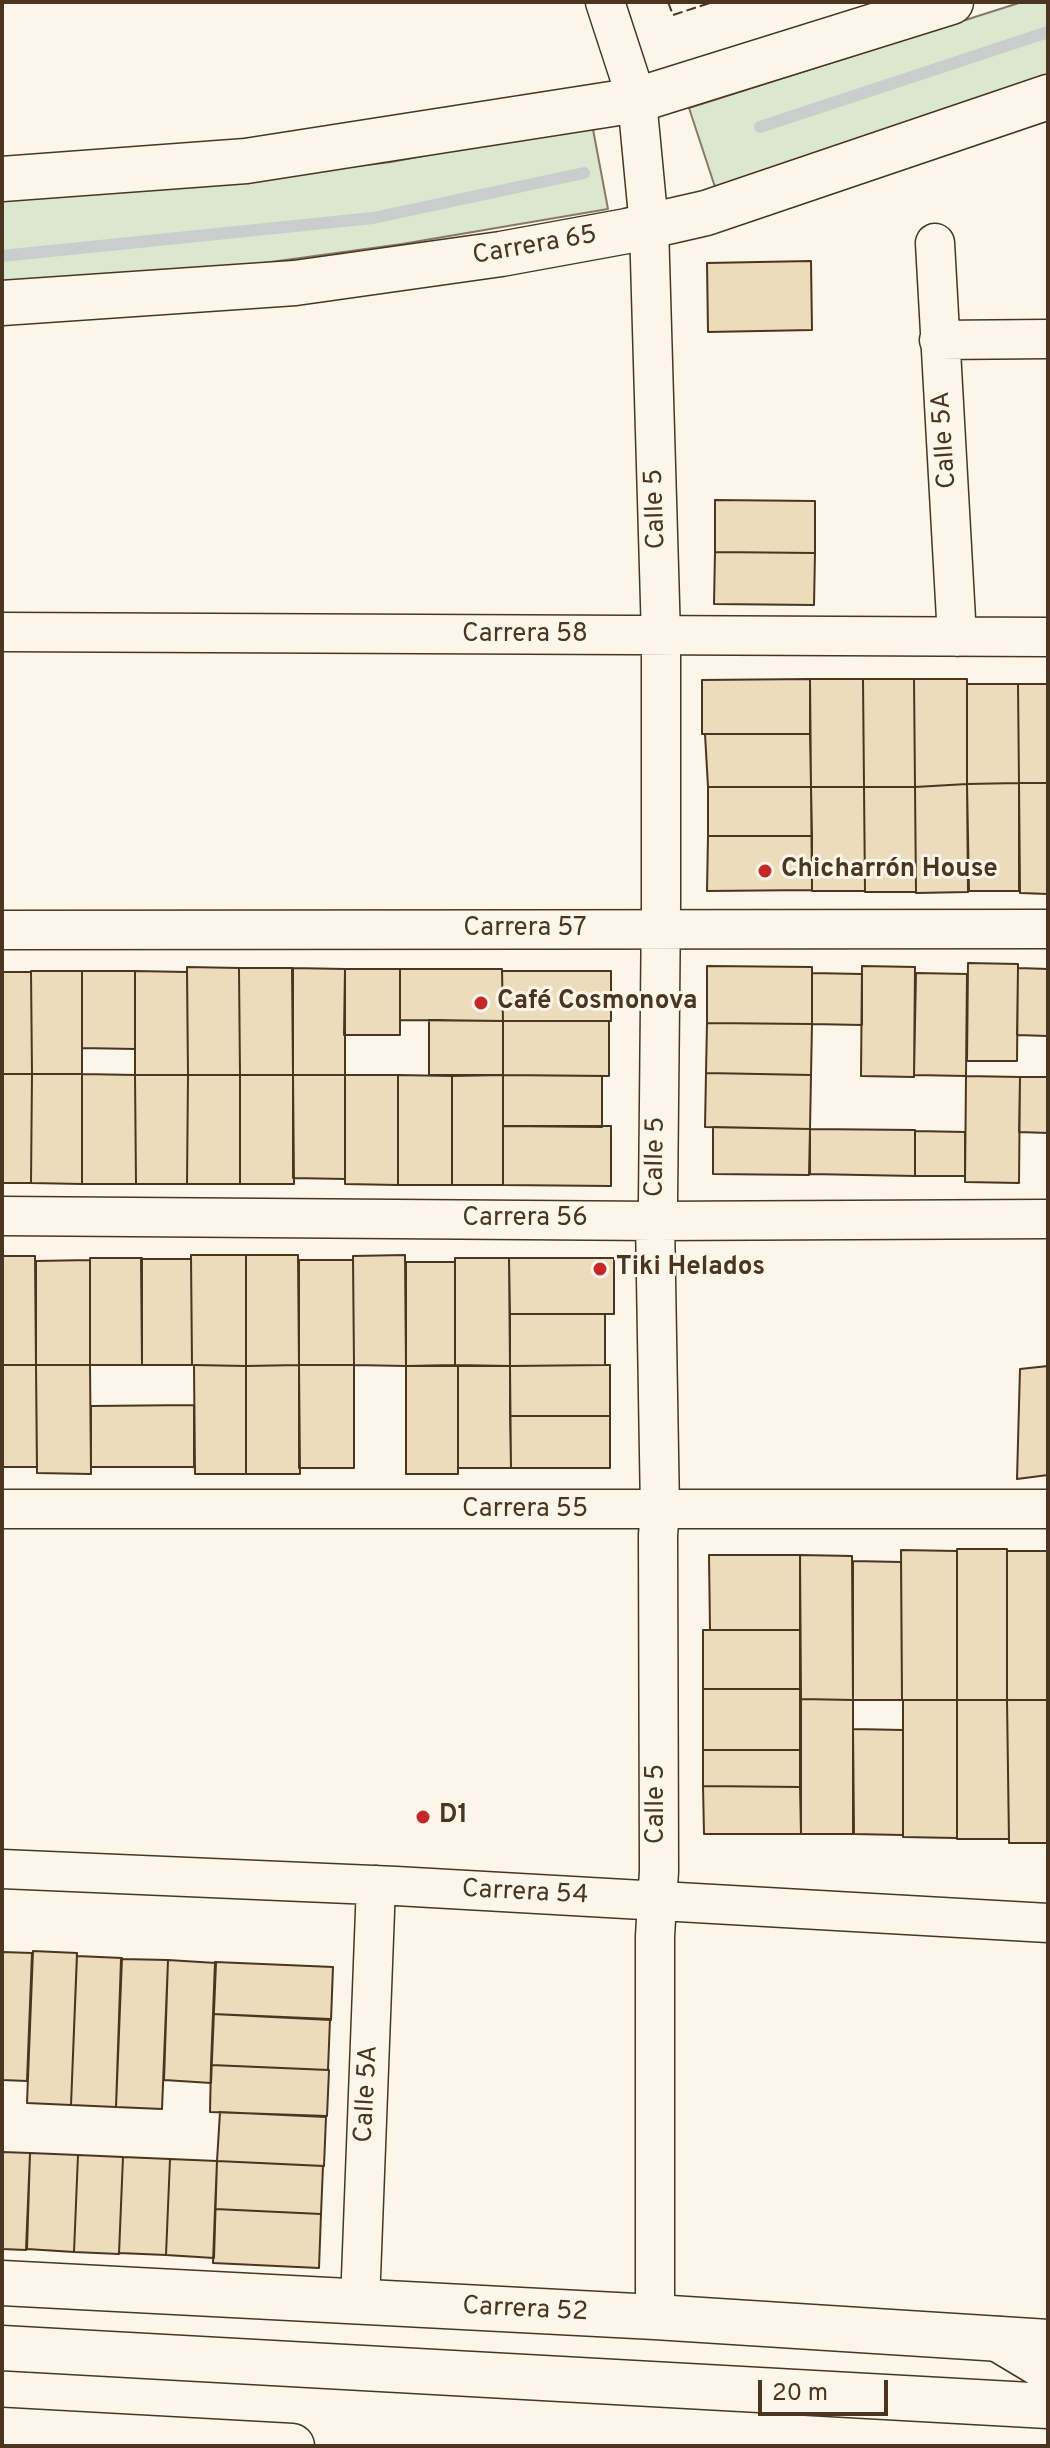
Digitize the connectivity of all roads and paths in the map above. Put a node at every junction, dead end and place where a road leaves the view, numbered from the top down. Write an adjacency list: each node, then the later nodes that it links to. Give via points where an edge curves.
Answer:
1 (605, 2): 4 (street, Calle 5)
2 (951, 2): 4 (main road)
3 (1048, 97): 6 (main road, Carrera 65, via 706,213)
4 (637, 100): 5 (main road, via 246,161); 6 (street, Calle 5)
5 (2, 179)
6 (649, 226): 8 (main road, Carrera 65, via 501,254 295,283); 12 (street, Calle 5)
7 (935, 243): 10 (street, Calle 5A)
8 (2, 303)
9 (1048, 339): 10 (street)
10 (939, 340): 13 (street, Calle 5A)
11 (2, 632): 12 (street, Carrera 58)
12 (661, 637): 13 (street, Carrera 58); 17 (street, Calle 5)
13 (957, 637): 14 (street, Carrera 58)
14 (1048, 637)
15 (1048, 929): 17 (street, Carrera 57)
16 (2, 930): 17 (street, Carrera 57)
17 (660, 930): 20 (street, Calle 5)
18 (2, 1216): 20 (street, Carrera 56)
19 (1048, 1219): 20 (street, Carrera 56)
20 (655, 1221): 23 (street, Calle 5)
21 (2, 1509): 23 (street, Carrera 55)
22 (1048, 1509): 23 (street, Carrera 55)
23 (660, 1511): 26 (street, Calle 5)
24 (2, 1869): 25 (street, Carrera 54)
25 (376, 1885): 26 (street, Carrera 54); 29 (street, Calle 5A)
26 (657, 1902): 27 (street, Carrera 54); 30 (street, Calle 5)
27 (1048, 1923)
28 (2, 2283): 29 (main road, Carrera 52)
29 (360, 2303): 30 (main road, Carrera 52)
30 (655, 2317): 31 (main road, Carrera 52)
31 (998, 2339): 32 (main road, Carrera 52); 34 (main road)
32 (1048, 2342)
33 (2, 2348): 35 (main road)
34 (1048, 2369)
35 (1048, 2406)
36 (2, 2430): 37 (main road)
37 (292, 2446)

